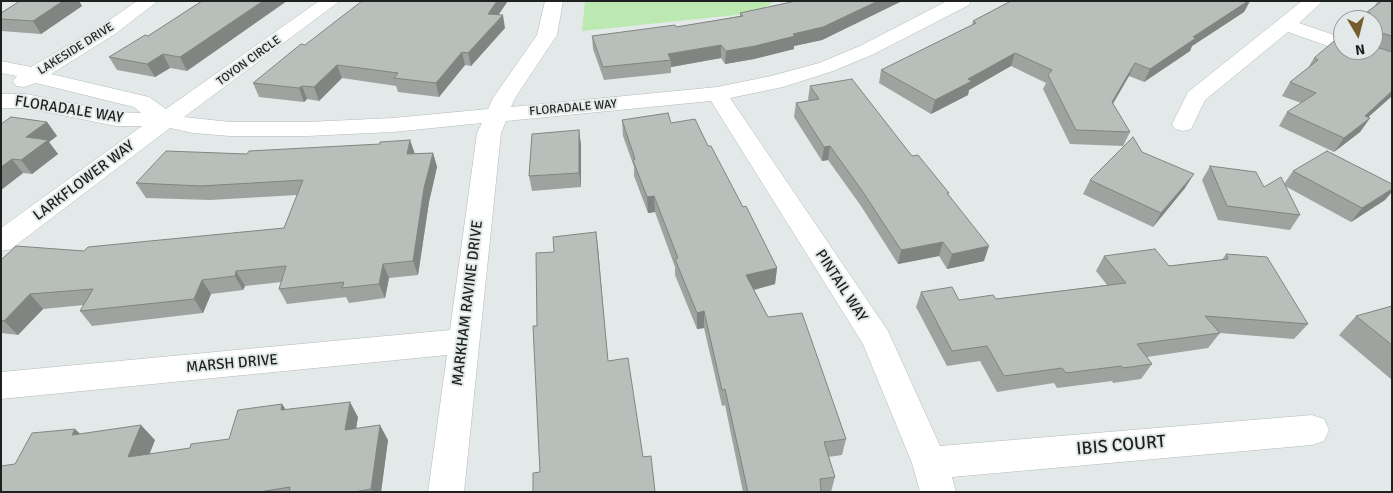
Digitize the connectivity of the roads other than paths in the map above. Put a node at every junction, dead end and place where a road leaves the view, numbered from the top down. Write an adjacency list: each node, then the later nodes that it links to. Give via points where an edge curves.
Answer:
1 (149, 1): 9 (street, LAKESIDE DRIVE)
2 (331, 1): 14 (street, TOYON CIRCLE)
3 (554, 1): 13 (street, via 547,35)
4 (962, 1): 11 (street, FLORADALE WAY, via 867,50 826,67)
5 (1314, 1): 6 (street)
6 (1286, 25): 7 (street); 15 (street, via 1196,97)
7 (1333, 41)
8 (1, 67): 9 (street, FLORADALE WAY)
9 (32, 76): 10 (street, LAKESIDE DRIVE); 14 (street, FLORADALE WAY, via 141,102)
10 (1, 94)
11 (716, 94): 13 (street, FLORADALE WAY); 20 (street, PINTAIL WAY, via 877,340)
12 (1, 100): 14 (street, FLORADALE WAY, via 26,101 116,119)
13 (496, 115): 14 (street, FLORADALE WAY, via 307,129 230,129); 17 (street, MARKHAM RAVINE DRIVE, via 489,133)
14 (166, 120): 16 (street, LARKFLOWER WAY)
15 (1183, 124)
16 (1, 242)
17 (463, 341): 18 (street, MARSH DRIVE); 21 (street, MARKHAM RAVINE DRIVE)
18 (1, 386)
19 (1312, 430): 20 (street, IBIS COURT)
20 (934, 477)
21 (446, 492)

